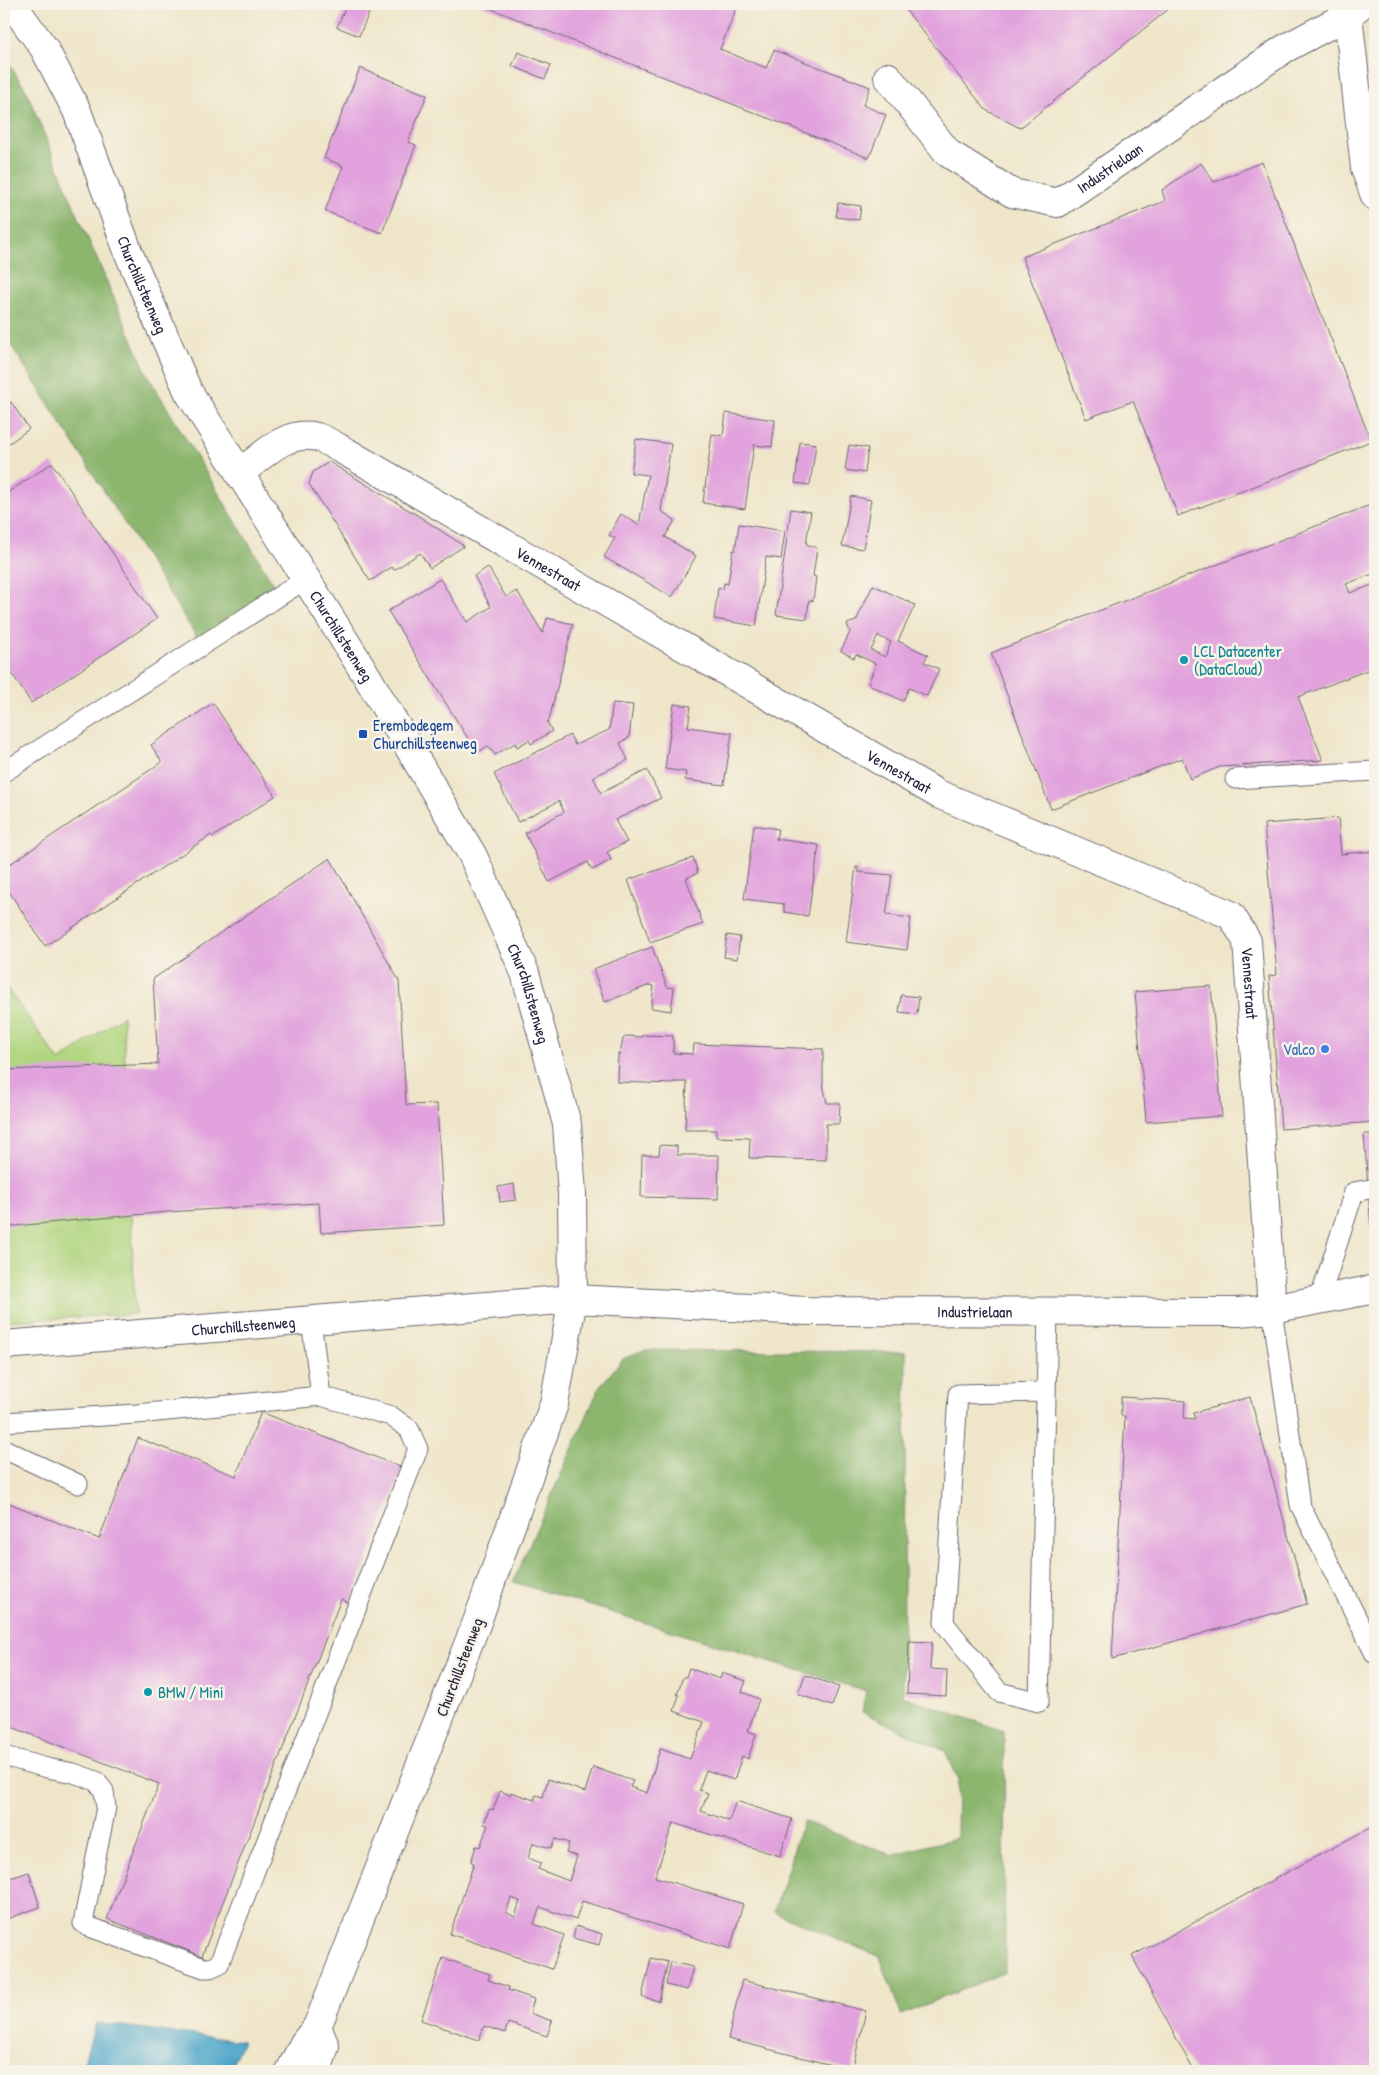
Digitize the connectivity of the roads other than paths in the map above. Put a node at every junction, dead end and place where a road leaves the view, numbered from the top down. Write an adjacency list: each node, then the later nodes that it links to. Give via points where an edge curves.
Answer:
1 (12, 4): 5 (street, Churchillsteenweg, via 44,48 77,111 129,254 188,391)
2 (1355, 9): 3 (street, Industrielaan, via 1284,49 1058,203 1012,193 948,153); 4 (street, Industrielaan, via 1365,168)
3 (888, 77)
4 (1375, 196)
5 (240, 474): 6 (street, Churchillsteenweg); 14 (street, Vennestraat, via 277,444 297,436 316,437 938,794 1231,915 1248,941)
6 (306, 579): 8 (lane); 13 (street, Churchillsteenweg, via 473,856 526,973 567,1124 572,1194)
7 (1375, 771): 9 (lane)
8 (4, 772)
9 (1235, 779)
10 (1375, 1188): 12 (lane, via 1354,1192)
11 (1375, 1289): 12 (street, Industrielaan)
12 (1320, 1298): 14 (street, Industrielaan)
13 (573, 1299): 15 (street, Industrielaan, via 807,1311); 16 (street, Churchillsteenweg); 25 (street, Churchillsteenweg, via 554,1404 477,1622)
14 (1272, 1309): 15 (street, Industrielaan, via 1238,1312); 23 (lane, via 1300,1505)
15 (1048, 1312): 18 (lane)
16 (311, 1321): 17 (street, Churchillsteenweg); 19 (lane)
17 (4, 1345)
18 (1046, 1392): 18 (lane, via 1042,1596 1039,1702 999,1692 944,1623 958,1394)
19 (321, 1396): 20 (lane, via 137,1414); 24 (lane, via 391,1416 409,1429 418,1450 219,1964 204,1968 83,1923 106,1807 104,1791 96,1781 74,1773)
20 (4, 1422)
21 (4, 1449): 22 (lane)
22 (78, 1484)
23 (1375, 1654)
24 (4, 1756)
25 (317, 2027): 26 (street, Churchillsteenweg, via 304,2043); 27 (street, via 325,2046)
26 (290, 2071)
27 (317, 2071)

